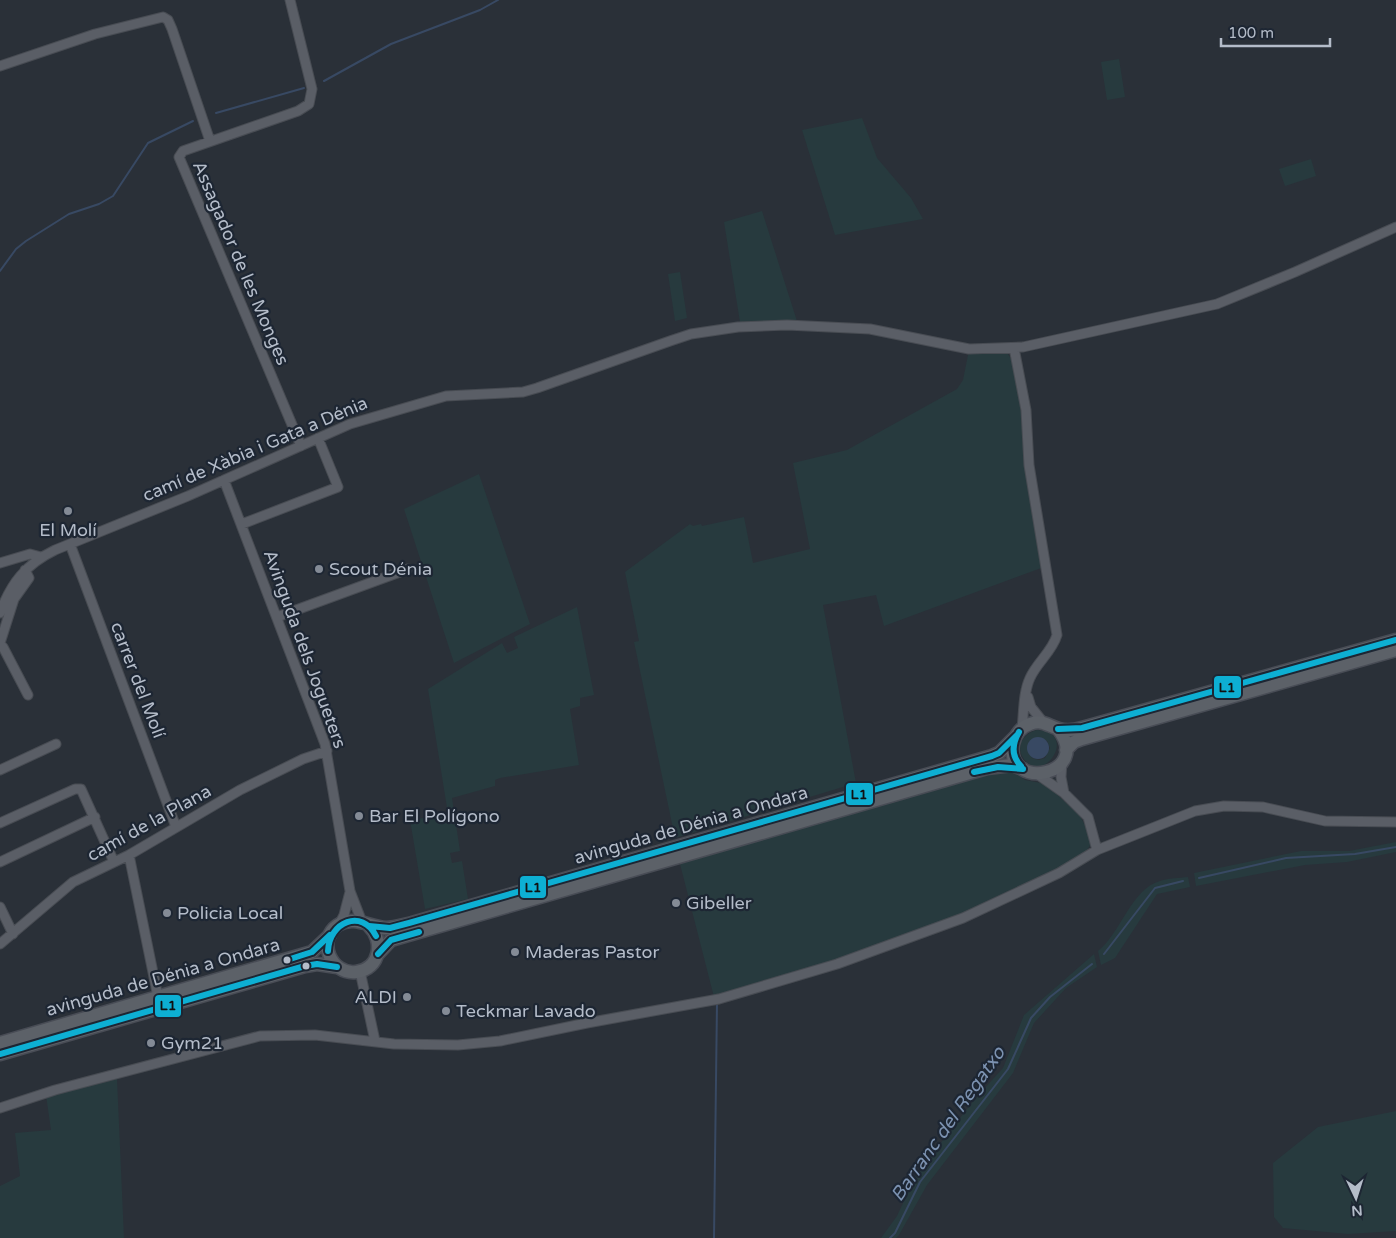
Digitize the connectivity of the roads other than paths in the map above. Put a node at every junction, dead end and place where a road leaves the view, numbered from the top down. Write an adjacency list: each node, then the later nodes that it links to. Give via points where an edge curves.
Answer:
1 (290, 0): 3 (street, Assagador de les Monges, via 312,89 310,104)
2 (0, 66): 3 (street, via 95,34 163,17 172,29)
3 (210, 141): 7 (street, Assagador de les Monges, via 183,152 179,157 180,163)
4 (1396, 227): 5 (street, camí de Xàbia i Gata a Dénia, via 1217,304)
5 (1014, 348): 6 (street, camí de Xàbia i Gata a Dénia, via 968,349 870,328 738,327 670,340 523,392 446,396 350,424); 20 (street, via 1026,410 1029,465 1057,635 1052,649 1030,676)
6 (318, 438): 7 (street, camí de Xàbia i Gata a Dénia); 9 (street, via 338,487)
7 (301, 446): 8 (street, camí de Xàbia i Gata a Dénia)
8 (224, 480): 9 (street, Avinguda dels Jogueters); 10 (street, camí de Xàbia i Gata a Dénia)
9 (242, 524): 16 (street, Avinguda dels Jogueters)
10 (70, 544): 11 (street, camí de Xàbia i Gata a Dénia); 35 (street, carrer del Molí)
11 (41, 557): 12 (street, via 30,554); 14 (street, camí de Xàbia i Gata a Dénia)
12 (0, 563)
13 (408, 569): 16 (street)
14 (25, 570): 15 (street, camí de Xàbia i Gata a Dénia, via 7,594); 18 (street, via 29,578 14,599)
15 (0, 613)
16 (277, 617): 26 (street, Avinguda dels Jogueters)
17 (1396, 640): 23 (main road, via 1086,727)
18 (0, 644): 21 (street)
19 (1396, 650): 27 (main road, via 1082,739 1074,742)
20 (1026, 690): 22 (street, via 1031,707); 24 (street)
21 (28, 695)
22 (1043, 722): 23 (main road); 24 (main road, via 1035,722)
23 (1058, 729): 27 (main road, via 1066,742)
24 (1019, 732): 28 (main road, via 1013,750); 42 (main road, avinguda de Dénia a Ondara, via 1000,753 984,759 409,923 390,928)
25 (56, 744): 29 (street)
26 (327, 750): 35 (street, camí de la Plana, via 240,790); 40 (street, Avinguda dels Jogueters)
27 (1064, 756): 30 (main road, via 1051,772); 31 (street, via 1061,777)
28 (1023, 769): 30 (main road); 47 (main road, avinguda de Dénia a Ondara, via 1012,765 978,771 391,940)
29 (0, 770)
30 (1037, 774): 31 (street)
31 (1064, 793): 36 (street, via 1088,817)
32 (95, 817): 34 (street, via 84,793 75,789); 38 (street); 39 (street)
33 (1396, 822): 36 (street, via 1325,821 1263,807 1224,806 1195,811)
34 (0, 823)
35 (176, 827): 37 (street, camí de la Plana)
36 (1097, 850): 51 (street, via 1059,873 956,921 837,964 719,999 500,1041 434,1047)
37 (129, 855): 39 (street, camí de la Plana); 50 (street)
38 (0, 862)
39 (114, 862): 44 (street, camí de la Plana, via 73,882)
40 (350, 892): 42 (street, Avinguda dels Jogueters); 43 (street, Avinguda dels Jogueters)
41 (0, 907): 44 (street)
42 (365, 924): 43 (main road, via 350,921); 47 (main road, via 379,941)
43 (338, 925): 45 (main road)
44 (13, 934): 46 (street, camí de la Plana)
45 (330, 935): 48 (main road, via 328,952); 50 (main road, avinguda de Dénia a Ondara, via 312,952)
46 (0, 944)
47 (378, 954): 49 (main road, via 372,964)
48 (337, 967): 49 (main road, via 350,972); 53 (main road, avinguda de Dénia a Ondara, via 305,966)
49 (360, 971): 51 (street)
50 (158, 997): 52 (main road, avinguda de Dénia a Ondara)
51 (375, 1041): 54 (street, via 315,1034 260,1036 55,1090)
52 (0, 1043)
53 (0, 1054)
54 (0, 1108)

